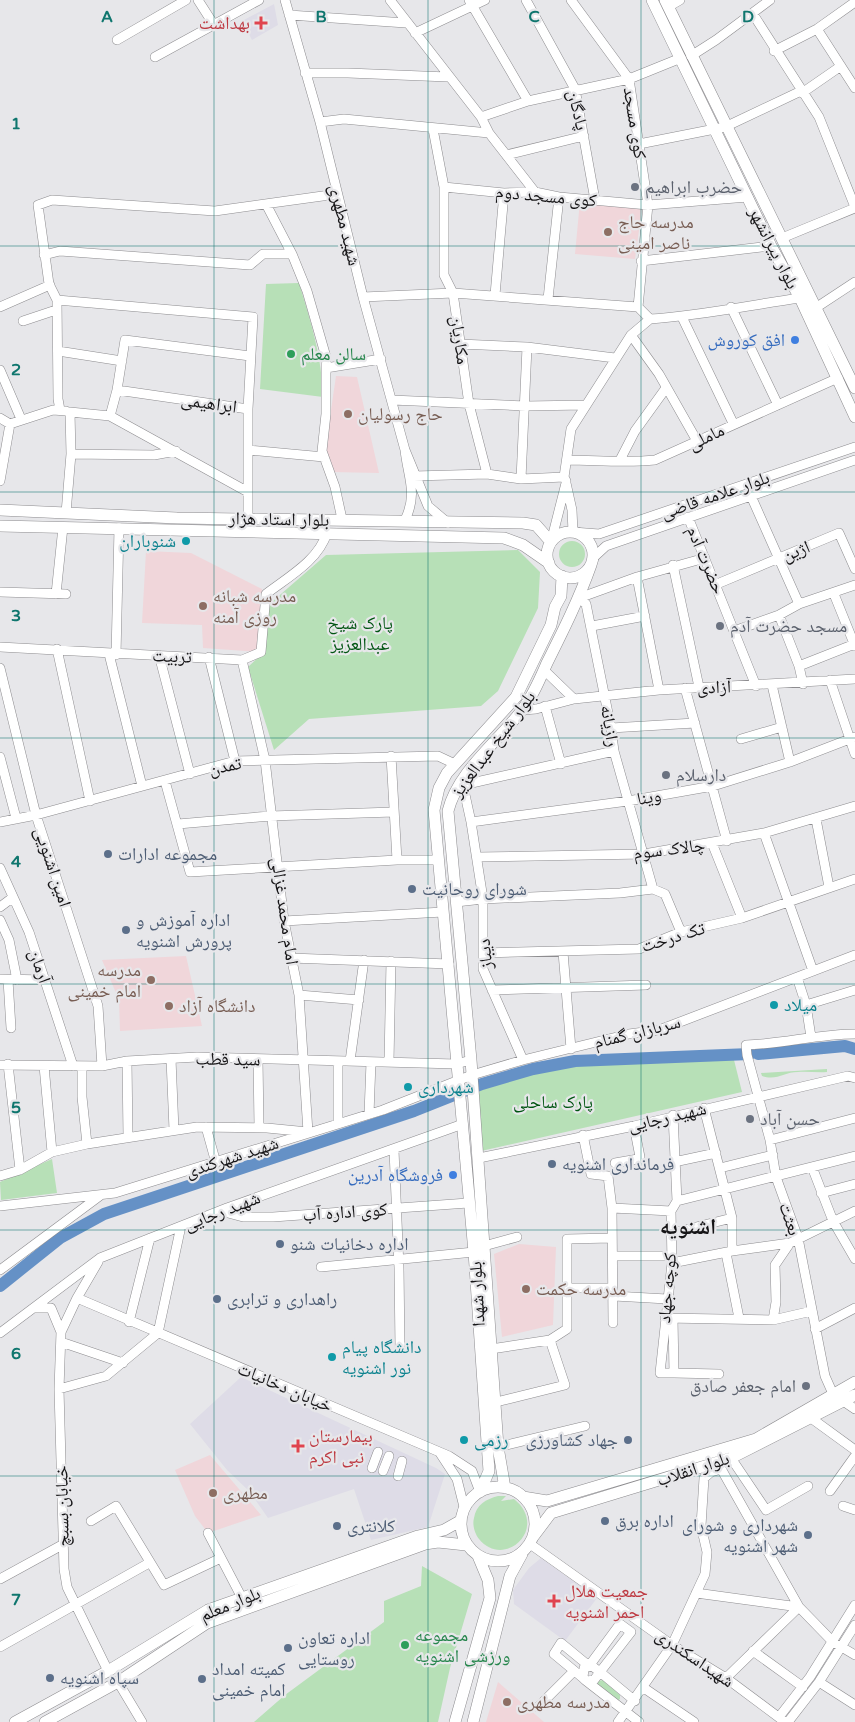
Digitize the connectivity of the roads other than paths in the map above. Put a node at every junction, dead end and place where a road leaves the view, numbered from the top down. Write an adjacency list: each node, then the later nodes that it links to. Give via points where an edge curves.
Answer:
1 (186, 0): 21 (street)
2 (198, 0): 18 (street)
3 (259, 0): 18 (street)
4 (285, 0): 16 (street, شهید مطهری)
5 (390, 0): 17 (street)
6 (485, 0): 13 (street)
7 (526, 0): 30 (street, پادگان)
8 (571, 0): 28 (street, کوی مسجد)
9 (652, 0): 24 (main road, بلوار پیرانشهر)
10 (680, 0): 14 (street)
11 (770, 0): 15 (street)
12 (855, 2): 19 (street)
13 (471, 3): 20 (street); 32 (street)
14 (666, 4): 24 (main road, بلوار پیرانشهر)
15 (753, 14): 22 (street); 24 (street)
16 (289, 15): 17 (street); 26 (street, شهید مطهری)
17 (406, 23): 20 (street)
18 (214, 25): 23 (street)
19 (817, 28): 22 (street); 25 (street)
20 (415, 34): 27 (street)
21 (117, 40)
22 (774, 50): 31 (street)
23 (155, 57)
24 (686, 57): 28 (street); 36 (main road, بلوار پیرانشهر)
25 (841, 66): 29 (street); 31 (street)
26 (305, 73): 27 (street); 34 (street, شهید مطهری)
27 (448, 77): 33 (street)
28 (629, 79): 30 (street); 39 (street, کوی مسجد)
29 (855, 88)
30 (576, 89): 32 (street); 38 (street, پادگان)
31 (802, 92): 36 (street); 50 (street, via 819,117)
32 (528, 101): 33 (street)
33 (481, 117): 37 (street)
34 (320, 122): 35 (street, via 344,118); 44 (street, شهید مطهری)
35 (434, 129): 37 (street); 41 (street, مکاریان)
36 (721, 129): 39 (street); 46 (main road, بلوار پیرانشهر); 51 (main road, بلوار پیرانشهر)
37 (489, 133): 40 (street)
38 (584, 136): 40 (street); 47 (street, پادگان)
39 (639, 144): 49 (street, کوی مسجد)
40 (506, 155): 42 (street)
41 (444, 187): 43 (street, کوی مسجد دوم); 58 (street, مکاریان, via 444,275)
42 (535, 192): 43 (street, کوی مسجد دوم); 45 (street, کوی مسجد دوم)
43 (504, 193): 59 (street)
44 (337, 194): 48 (street); 60 (street, شهید مطهری)
45 (559, 197): 47 (street, کوی مسجد دوم); 62 (street)
46 (748, 197): 49 (street, کوی مسجد دوم); 52 (main road, بلوار پیرانشهر)
47 (594, 200): 49 (street, کوی مسجد دوم)
48 (266, 204): 53 (street); 54 (street, via 215,211 52,200 38,205)
49 (648, 206): 55 (street, کوی مسجد)
50 (855, 208): 51 (street)
51 (782, 238): 68 (main road, بلوار پیرانشهر)
52 (771, 246): 55 (street); 61 (main road, بلوار پیرانشهر)
53 (292, 254): 54 (street, via 264,254 250,265 60,251); 80 (street, via 307,291 326,357)
54 (44, 255): 57 (street)
55 (641, 260): 65 (street, کوی مسجد)
56 (855, 282): 68 (street)
57 (50, 286): 63 (street); 64 (street)
58 (453, 292): 59 (street); 60 (street); 73 (street, مکاریان)
59 (495, 296): 62 (street)
60 (363, 297): 78 (street, شهید مطهری)
61 (800, 298): 66 (street); 68 (main road, بلوار پیرانشهر)
62 (548, 299): 65 (street)
63 (57, 300): 67 (street); 76 (street, ابراهیمی, via 253,317)
64 (0, 307)
65 (638, 307): 70 (street)
66 (732, 307): 69 (street); 89 (street)
67 (56, 310): 71 (street); 75 (street)
68 (812, 310): 82 (main road, بلوار پیرانشهر)
69 (682, 317): 70 (street); 98 (street)
70 (650, 319): 72 (street)
71 (23, 321)
72 (631, 335): 77 (street); 83 (street)
73 (460, 344): 74 (street); 87 (street, مکاریان)
74 (527, 347): 77 (street); 90 (street)
75 (58, 350): 79 (street); 92 (street)
76 (250, 356): 79 (street, via 125,340); 91 (street, ابراهیمی)
77 (615, 358): 88 (street)
78 (381, 359): 80 (street); 86 (street, شهید مطهری)
79 (122, 361): 85 (street)
80 (326, 368): 106 (street)
81 (0, 370): 97 (street)
82 (847, 374): 84 (main road, بلوار پیرانشهر); 89 (street, ماملی); 95 (main road, بلوار پیرانشهر)
83 (666, 388): 100 (street); 108 (street, via 636,430)
84 (855, 388)
85 (118, 390): 91 (street, ابراهیمی); 94 (street)
86 (392, 400): 87 (street); 103 (street, شهید مطهری)
87 (470, 404): 90 (street); 110 (street, مکاریان)
88 (585, 405): 90 (street); 107 (street, via 571,429)
89 (778, 405): 98 (street, ماملی)
90 (526, 406): 112 (street)
91 (248, 409): 102 (street)
92 (60, 410): 93 (street); 97 (street)
93 (70, 412): 94 (street); 105 (street)
94 (110, 416): 104 (street)
95 (855, 417)
96 (0, 418): 99 (street)
97 (21, 419): 99 (street)
98 (733, 423): 100 (street, ماملی)
99 (10, 424): 114 (street)
100 (697, 441): 108 (street, ماملی, via 655,460)
101 (855, 447): 129 (street, بلوار علامه قاضی, via 599,534)
102 (248, 450): 106 (street); 115 (street)
103 (405, 450): 111 (street); 117 (street)
104 (177, 451): 105 (street, via 154,455); 115 (street)
105 (71, 454): 119 (street)
106 (324, 457): 122 (street)
107 (567, 460): 108 (street, ماملی); 113 (street)
108 (620, 460)
109 (855, 460): 116 (street, بلوار علامه قاضی)
110 (487, 474): 111 (street); 112 (street)
111 (414, 476): 125 (street, via 428,506)
112 (522, 478): 113 (street)
113 (565, 480): 129 (street); 134 (street)
114 (0, 482)
115 (248, 492): 121 (street)
116 (751, 496): 120 (street, بلوار علامه قاضی); 136 (street)
117 (412, 504): 123 (street, via 405,520); 124 (street, via 408,513)
118 (0, 510): 119 (main road, بلوار استاد هژار)
119 (66, 513): 121 (main road, بلوار استاد هژار)
120 (688, 517): 135 (street, حضرت آدم); 137 (street, بلوار علامه قاضی, via 606,546)
121 (248, 519): 122 (main road, بلوار استاد هژار)
122 (342, 520): 123 (main road, بلوار استاد هژار); 131 (main road)
123 (399, 521): 124 (main road, بلوار استاد هژار)
124 (412, 522): 125 (main road, بلوار استاد هژار); 132 (street)
125 (448, 523): 133 (main road); 134 (main road, بلوار استاد هژار, via 536,525)
126 (0, 526): 127 (main road, بلوار استاد هژار)
127 (63, 527): 128 (main road, بلوار استاد هژار); 146 (street)
128 (119, 528): 130 (main road, بلوار استاد هژار); 158 (street)
129 (573, 532): 134 (main road, via 561,534); 137 (main road, via 586,538 593,550)
130 (327, 533): 131 (main road, بلوار استاد هژار); 161 (street, via 310,562 266,594 261,652)
131 (341, 534): 132 (main road, بلوار استاد هژار)
132 (421, 536): 133 (main road, بلوار استاد هژار)
133 (448, 537): 138 (main road, بلوار استاد هژار, via 512,540)
134 (551, 542): 138 (main road)
135 (705, 558): 139 (street); 143 (street, حضرت آدم)
136 (777, 558): 140 (street, اژین, via 838,533); 143 (street, اژین); 150 (street)
137 (592, 562): 141 (main road, via 581,575); 149 (main road, بلوار شیخ عبدالعزیز)
138 (549, 563): 141 (main road)
139 (673, 565): 142 (street); 170 (street)
140 (855, 569)
141 (562, 576): 189 (main road, بلوار شیخ عبدالعزیز, via 561,596 551,625 516,697)
142 (637, 577): 149 (street); 152 (street)
143 (717, 584): 154 (street, حضرت آدم)
144 (855, 585): 148 (street)
145 (0, 592): 146 (street)
146 (56, 594): 147 (street)
147 (66, 594)
148 (834, 594): 150 (street); 155 (street)
149 (579, 598): 153 (street, رازیانه, via 586,604); 164 (main road, بلوار شیخ عبدالعزیز)
150 (799, 604): 151 (street)
151 (780, 615): 154 (street); 162 (street)
152 (645, 616): 153 (street); 172 (street)
153 (592, 626): 173 (street, رازیانه)
154 (734, 631): 169 (street, حضرت آدم)
155 (855, 644): 162 (street)
156 (0, 647): 157 (street, تربیت)
157 (57, 649): 158 (street, تربیت); 198 (street)
158 (113, 654): 159 (street, تربیت); 195 (street)
159 (159, 654): 160 (street, تربیت); 192 (street)
160 (209, 657): 161 (street, تربیت); 187 (street)
161 (242, 660): 186 (street)
162 (799, 666): 167 (street)
163 (0, 668): 201 (street, امین اشنویی)
164 (544, 670): 174 (street); 176 (main road, بلوار شیخ عبدالعزیز)
165 (855, 679): 166 (street, آزادی)
166 (830, 680): 167 (street, آزادی); 180 (street)
167 (803, 684): 168 (street, آزادی)
168 (772, 685): 169 (street, آزادی); 178 (street)
169 (756, 686): 170 (street, آزادی)
170 (699, 687): 171 (street, آزادی)
171 (685, 688): 172 (street, آزادی); 177 (street)
172 (660, 690): 173 (street, آزادی)
173 (605, 696): 174 (street, آزادی); 179 (street, رازیانه)
174 (574, 699): 175 (street, آزادی)
175 (545, 706): 176 (street, آزادی); 190 (street)
176 (523, 710): 191 (main road, بلوار شیخ عبدالعزیز)
177 (695, 723): 179 (street); 196 (street)
178 (782, 727): 181 (street); 188 (street)
179 (611, 728): 182 (street, رازیانه)
180 (853, 738): 183 (street); 188 (street, وینا)
181 (740, 740)
182 (614, 752): 190 (street); 197 (street, رازیانه)
183 (855, 754)
184 (391, 756): 186 (street, تمدن); 189 (street, تمدن, via 438,756); 200 (street)
185 (0, 757): 203 (street)
186 (265, 760): 187 (street, تمدن); 202 (street, امام محمد غزالی)
187 (235, 761): 192 (street, تمدن)
188 (790, 762): 196 (street, وینا)
189 (455, 764): 191 (main road); 214 (main road, بلوار شیخ عبدالعزیز, via 443,780 434,810)
190 (561, 764): 194 (street)
191 (471, 770): 194 (main road, بلوار شیخ عبدالعزیز)
192 (190, 774): 193 (street, تمدن)
193 (165, 781): 195 (street, تمدن); 207 (street)
194 (463, 783): 206 (street); 222 (main road, بلوار شیخ عبدالعزیز, via 450,800 448,811)
195 (142, 786): 198 (street, تمدن)
196 (713, 786): 197 (street, وینا); 209 (street)
197 (628, 800): 206 (street, وینا); 211 (street, رازیانه)
198 (90, 801): 201 (street, تمدن)
199 (855, 806): 204 (street, چالاک سوم)
200 (394, 812): 202 (street); 213 (street)
201 (36, 815): 203 (street, تمدن); 266 (street, امین اشنویی, via 98,1006)
202 (270, 816): 207 (street); 216 (street, امام محمد غزالی)
203 (16, 818): 205 (street, تمدن)
204 (816, 819): 208 (street, چالاک سوم); 218 (street)
205 (0, 822)
206 (471, 822): 212 (street)
207 (178, 824): 216 (street, via 190,872)
208 (764, 833): 209 (street, چالاک سوم); 223 (street)
209 (727, 841): 210 (street, چالاک سوم)
210 (712, 844): 211 (street, چالاک سوم); 226 (street)
211 (644, 854): 212 (street, چالاک سوم); 219 (street, رازیانه)
212 (478, 857): 221 (street, دیباز)
213 (397, 860): 214 (street); 216 (street)
214 (438, 860): 225 (main road, بلوار شیخ عبدالعزیز)
215 (0, 868): 220 (street, آرمان)
216 (279, 868): 228 (street, امام محمد غزالی)
217 (855, 880): 218 (street, تک درخت)
218 (829, 887): 223 (street, تک درخت)
219 (653, 889): 221 (street); 229 (street, via 665,894)
220 (12, 898): 224 (street); 240 (street, آرمان, via 29,932)
221 (483, 898): 222 (street); 231 (street, دیباز)
222 (456, 902): 254 (main road, بلوار شیخ عبدالعزیز)
223 (790, 902): 226 (street, تک درخت); 237 (street)
224 (0, 907)
225 (443, 912): 228 (street); 236 (main road, بلوار شیخ عبدالعزیز)
226 (742, 918): 229 (street, تک درخت)
227 (0, 920): 239 (street, via 9,940)
228 (284, 921): 233 (street, امام محمد غزالی)
229 (681, 932): 230 (street, تک درخت, via 639,949)
230 (563, 952): 231 (street, تک درخت); 242 (street)
231 (483, 953): 243 (street, دیباز, via 483,969)
232 (855, 955): 237 (street, سربازان گمنام)
233 (290, 958): 234 (street); 245 (street, امام محمد غزالی)
234 (364, 960): 235 (street); 246 (street)
235 (391, 961): 236 (street); 261 (street)
236 (449, 964): 263 (main road, بلوار شیخ عبدالعزیز)
237 (814, 971): 238 (street, سربازان گمنام)
238 (797, 977): 247 (street); 251 (street, سربازان گمنام, via 660,1030 629,1034)
239 (8, 980): 240 (street); 248 (street)
240 (46, 980): 265 (street, آرمان)
241 (646, 985): 242 (street)
242 (566, 989): 243 (street); 251 (street)
243 (492, 990): 255 (street, دیباز)
244 (855, 990): 247 (street)
245 (299, 995): 246 (street); 257 (street, امام محمد غزالی)
246 (359, 1000): 259 (street)
247 (806, 1004): 250 (street)
248 (11, 1028)
249 (855, 1034): 250 (street)
250 (811, 1037): 270 (street, بعثت, via 777,1044 746,1045)
251 (571, 1049): 255 (street, سربازان گمنام)
252 (171, 1059): 253 (street, سید قطب); 256 (street, سید قطب); 281 (street)
253 (258, 1060): 257 (street, سید قطب); 280 (street)
254 (471, 1060): 263 (street, سید قطب); 268 (main road, بلوار شیخ عبدالعزیز)
255 (523, 1060): 268 (street, سربازان گمنام)
256 (127, 1061): 266 (street, سید قطب); 284 (street)
257 (302, 1061): 258 (street, سید قطب); 282 (street, امام محمد غزالی)
258 (338, 1061): 259 (street, سید قطب); 276 (street)
259 (350, 1061): 260 (street, سید قطب)
260 (370, 1062): 261 (street, سید قطب); 273 (street)
261 (389, 1062): 263 (street, سید قطب)
262 (4, 1064): 264 (street, سید قطب); 298 (street)
263 (456, 1064): 269 (main road, بلوار شیخ عبدالعزیز)
264 (44, 1066): 265 (street, سید قطب); 288 (street)
265 (77, 1066): 266 (street, سید قطب); 286 (street, آرمان)
266 (102, 1066)
267 (855, 1078): 270 (street, شهید رجایی, via 848,1076)
268 (472, 1079): 269 (street, سربازان گمنام); 271 (main road, بلوار شیخ عبدالعزیز)
269 (459, 1088): 273 (street, شهید شهرکندی); 277 (main road, بلوار شهدا)
270 (757, 1096): 272 (street, شهید رجایی); 285 (street, بعثت)
271 (472, 1105): 292 (main road, بلوار شهدا)
272 (704, 1108): 274 (street, شهید رجایی); 289 (street)
273 (369, 1114): 276 (street, شهید شهرکندی)
274 (673, 1115): 278 (street, شهید رجایی); 293 (street, کوچه جهاد)
275 (855, 1118): 285 (street)
276 (338, 1123): 282 (street, شهید شهرکندی)
277 (462, 1124): 287 (street, شهید رجایی); 306 (main road, بلوار شهدا)
278 (634, 1126): 283 (street, شهید رجایی); 295 (street, via 640,1157)
279 (206, 1127): 280 (street); 281 (street); 294 (street)
280 (259, 1128): 282 (street)
281 (174, 1130): 284 (street)
282 (308, 1132): 294 (street, شهید شهرکندی)
283 (583, 1135): 292 (street, شهید رجایی); 309 (street, via 591,1174 608,1176)
284 (128, 1137): 286 (street)
285 (770, 1140): 290 (street, بعثت)
286 (88, 1144): 288 (street)
287 (394, 1150): 308 (street, شهید رجایی); 310 (street)
288 (52, 1152): 298 (street)
289 (716, 1152): 293 (street); 297 (street)
290 (773, 1155): 297 (street); 300 (street, بعثت)
291 (855, 1156): 296 (street)
292 (479, 1158): 321 (main road, بلوار شهدا)
293 (674, 1162): 305 (street, کوچه جهاد)
294 (216, 1163): 304 (street, شهید شهرکندی)
295 (615, 1163)
296 (812, 1167): 300 (street); 303 (street)
297 (720, 1168): 302 (street)
298 (20, 1170): 299 (street)
299 (0, 1176)
300 (776, 1177): 302 (street); 320 (street, بعثت)
301 (855, 1184): 303 (street)
302 (726, 1189): 305 (street); 313 (street)
303 (821, 1193): 314 (street)
304 (102, 1195): 307 (street, شهید شهرکندی); 329 (street)
305 (676, 1201): 311 (street, کوچه جهاد)
306 (468, 1203): 310 (street, کوی اداره آب); 321 (main road, بلوار شهدا)
307 (0, 1206)
308 (227, 1208): 310 (street, کوی اداره آب, via 228,1213 243,1217); 315 (street, شهید رجایی)
309 (612, 1208): 311 (street); 319 (street)
310 (395, 1209): 325 (street)
311 (671, 1211): 316 (street, کوچه جهاد)
312 (855, 1211): 314 (street)
313 (732, 1218): 316 (street); 322 (street)
314 (833, 1221): 320 (street); 326 (street)
315 (181, 1226): 318 (street, شهید رجایی); 344 (street)
316 (672, 1233): 327 (street, کوچه جهاد)
317 (517, 1237): 321 (street)
318 (150, 1238): 324 (street, شهید رجایی); 340 (street)
319 (612, 1238): 323 (street); 330 (street, via 568,1239)
320 (794, 1241): 322 (street); 336 (street, بعثت); 339 (street, via 775,1264)
321 (479, 1249): 325 (street); 349 (main road, بلوار شهدا); 376 (main road, بلوار شهدا, via 489,1471)
322 (729, 1252): 327 (street); 338 (street)
323 (613, 1256): 327 (street); 331 (street)
324 (100, 1258): 332 (street); 334 (street, شهید رجایی)
325 (398, 1259): 328 (street); 348 (street)
326 (855, 1259)
327 (671, 1260): 333 (street, کوچه جهاد)
328 (321, 1266)
329 (0, 1270)
330 (568, 1288): 331 (street); 346 (street, via 567,1329)
331 (612, 1292): 333 (street); 341 (street)
332 (77, 1298): 340 (street, خیابان دخانیات); 343 (street)
333 (667, 1299): 337 (street, کوچه جهاد)
334 (35, 1308): 343 (street, via 51,1308); 345 (street, شهید رجایی)
335 (855, 1308): 342 (street)
336 (812, 1311): 339 (street); 342 (street, بعثت)
337 (669, 1318): 338 (street); 351 (street); 351 (street, کوچه جهاد, via 660,1373)
338 (739, 1318): 339 (street)
339 (773, 1320)
340 (129, 1322): 344 (street, خیابان دخانیات)
341 (613, 1323)
342 (816, 1329): 355 (street, بعثت, via 825,1376)
343 (61, 1332): 347 (street, خیابان بسبچ)
344 (158, 1332): 350 (street); 364 (street, خیابان دخانیات)
345 (0, 1333)
346 (550, 1340): 349 (street); 357 (street, via 565,1385)
347 (61, 1342): 350 (street); 354 (street, خیابان بسبچ)
348 (400, 1348)
349 (491, 1349): 357 (main road, بلوار شهدا)
350 (123, 1362): 354 (street, via 106,1376)
351 (674, 1373): 352 (street)
352 (719, 1374)
353 (855, 1382): 355 (main road, بلوار انقلاب)
354 (59, 1389): 385 (street, خیابان بسبچ)
355 (833, 1394): 356 (street); 369 (main road, بلوار انقلاب)
356 (850, 1399): 358 (street); 359 (main road, بلوار انقلاب)
357 (496, 1402): 361 (main road, بلوار شهدا)
358 (855, 1409)
359 (811, 1418): 362 (street); 367 (main road, بلوار انقلاب)
360 (585, 1426): 361 (street)
361 (498, 1447): 374 (main road, بلوار شهدا)
362 (855, 1450)
363 (378, 1452): 370 (street)
364 (440, 1452): 376 (street, خیابان دخانیات, via 472,1470); 379 (street, via 456,1479)
365 (388, 1456): 371 (street)
366 (855, 1456): 375 (street)
367 (731, 1458): 369 (main road, بلوار انقلاب); 373 (street, via 766,1510)
368 (402, 1461): 372 (street)
369 (718, 1461): 377 (main road, بلوار انقلاب, via 547,1501); 384 (main road, بلوار انقلاب, via 551,1513); 391 (street, via 704,1478 701,1526 708,1552 706,1574); 395 (street)
370 (372, 1468)
371 (383, 1471)
372 (398, 1476)
373 (808, 1486)
374 (505, 1488): 376 (main road, via 493,1487); 377 (main road)
375 (830, 1491)
376 (480, 1492): 379 (main road)
377 (523, 1497): 384 (main road, via 534,1515)
378 (843, 1506): 380 (street)
379 (464, 1507): 382 (main road)
380 (855, 1510)
381 (91, 1521): 389 (street, via 116,1506)
382 (460, 1522): 386 (main road); 392 (main road, بلوار معلم)
383 (208, 1533): 388 (street)
384 (529, 1544): 387 (main road, via 513,1558 501,1562); 396 (street, شهیداسکندری); 423 (main road, بلوار انقلاب, via 510,1576)
385 (62, 1545): 390 (street); 393 (street, خیابان بسبچ, via 67,1587)
386 (466, 1545): 387 (main road); 410 (main road, بلوار معلم, via 425,1544 207,1623)
387 (478, 1556): 422 (main road, via 488,1580 490,1598)
388 (221, 1558): 389 (street, via 164,1585); 392 (street)
389 (149, 1563): 393 (street)
390 (0, 1578)
391 (696, 1593): 395 (street); 400 (street)
392 (242, 1598): 405 (main road, بلوار معلم, via 208,1610)
393 (75, 1604): 401 (street); 405 (street, خیابان بسبچ)
394 (855, 1605): 399 (street)
395 (799, 1607): 399 (street); 402 (street)
396 (634, 1616): 398 (street); 400 (street, شهیداسکندری)
397 (855, 1625): 399 (street)
398 (624, 1628): 404 (street, via 620,1624); 407 (street, via 631,1632)
399 (837, 1644): 403 (street); 411 (street); 412 (street)
400 (672, 1645): 408 (street, شهیداسکندری); 413 (street)
401 (0, 1648)
402 (753, 1651): 408 (street); 412 (street)
403 (855, 1655)
404 (589, 1666): 406 (street, via 562,1643 554,1654); 407 (street); 409 (street, via 583,1670)
405 (108, 1671): 419 (main road, بلوار معلم)
406 (574, 1671): 409 (street); 416 (street)
407 (600, 1672): 409 (street, via 594,1680); 414 (street)
408 (726, 1678): 418 (street, شهیداسکندری)
409 (585, 1679): 417 (street)
410 (118, 1682): 420 (main road, بلوار معلم); 421 (street)
411 (819, 1682): 415 (street); 418 (street)
412 (802, 1687): 418 (street)
413 (644, 1688): 414 (street); 426 (street)
414 (635, 1701): 417 (street)
415 (855, 1705)
416 (538, 1707)
417 (626, 1713): 424 (street); 425 (street)
418 (784, 1720)
419 (15, 1722)
420 (45, 1722)
421 (142, 1722)
422 (455, 1722)
423 (474, 1722)
424 (618, 1722)
425 (639, 1722)
426 (694, 1722)

